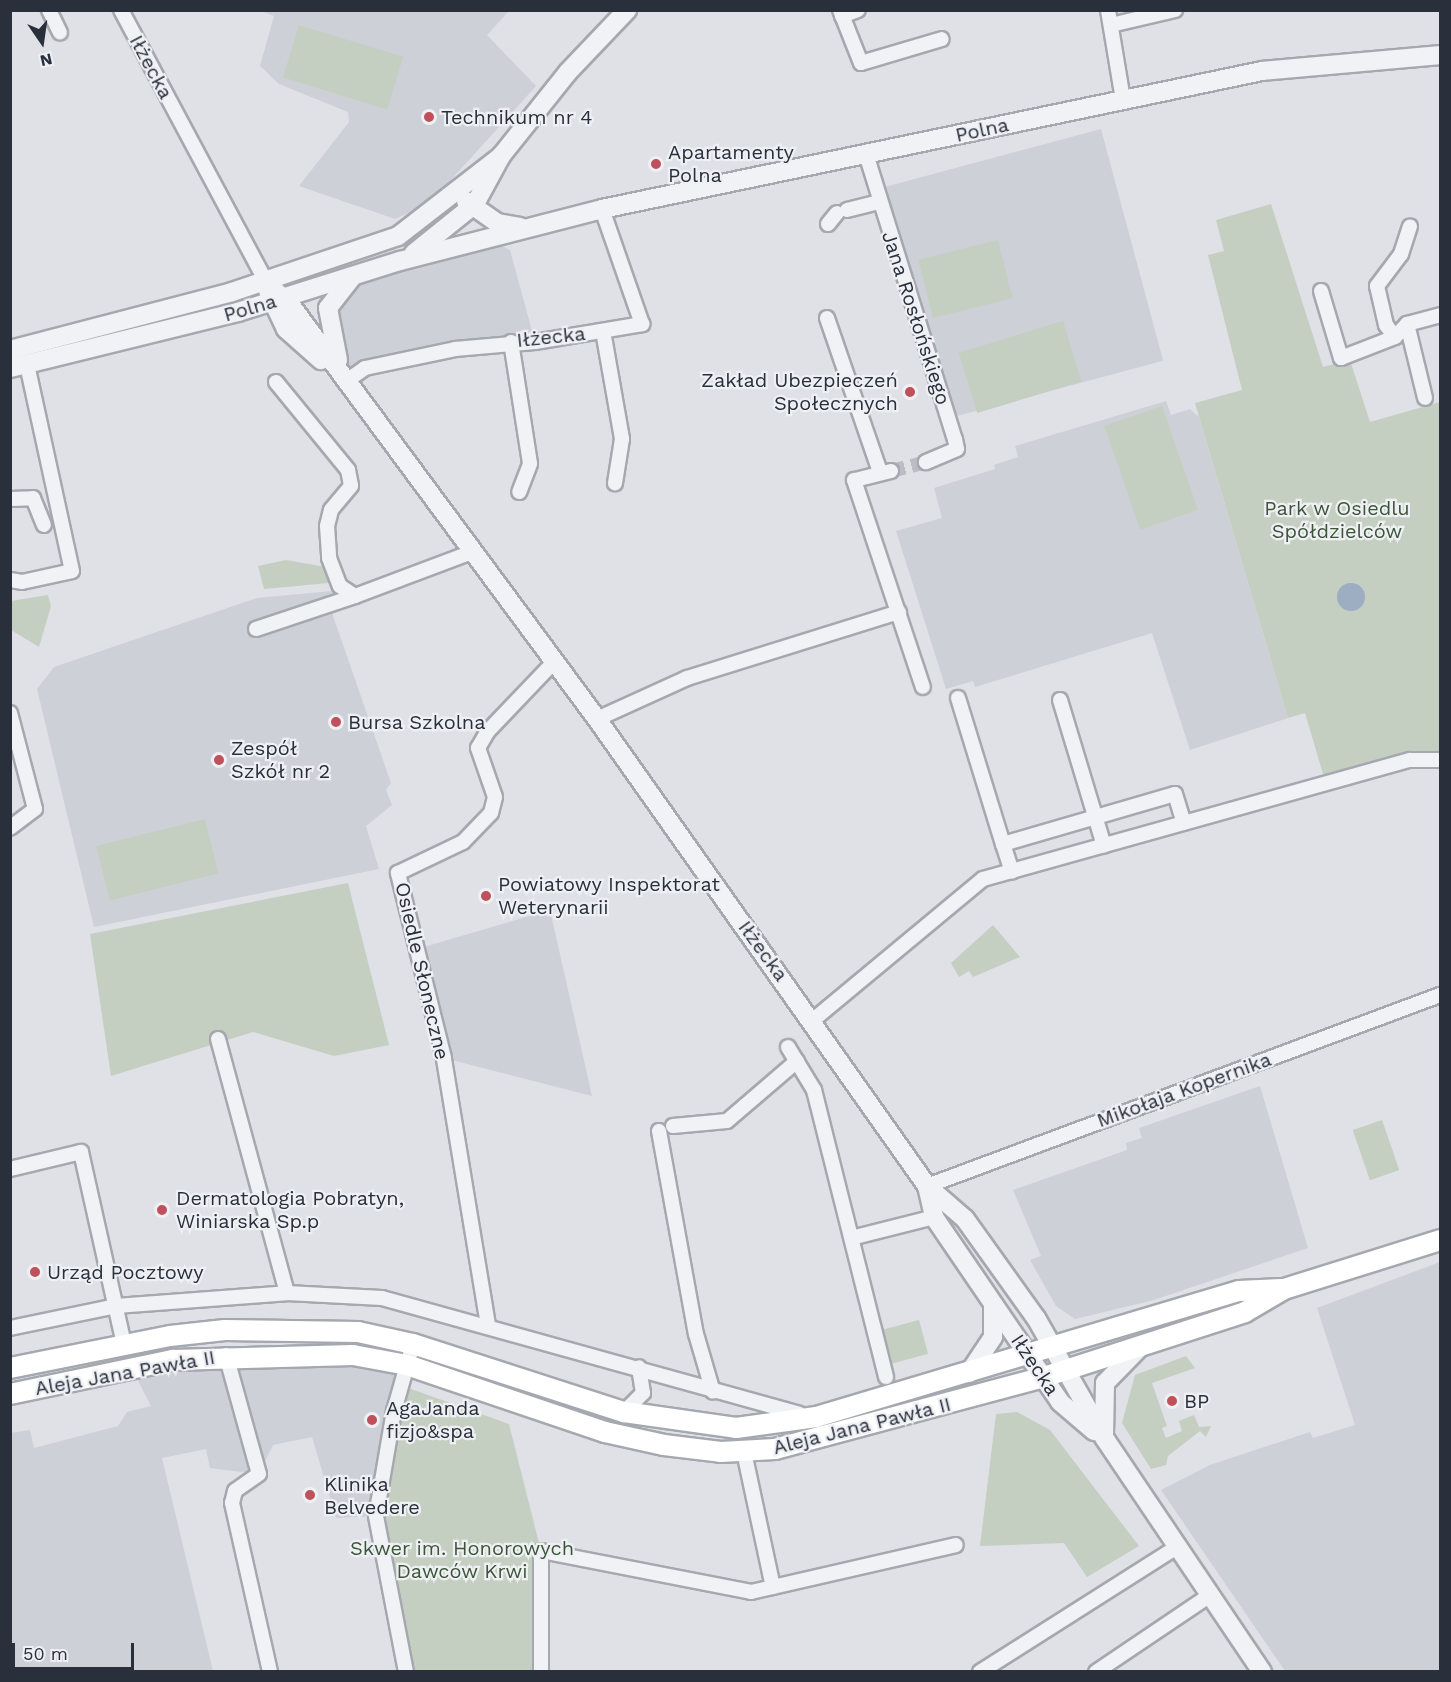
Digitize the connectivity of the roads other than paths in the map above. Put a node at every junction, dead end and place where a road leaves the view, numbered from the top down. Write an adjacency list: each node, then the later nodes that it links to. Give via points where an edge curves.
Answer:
1 (49, 10): 9 (street)
2 (121, 10): 26 (street, Iłżecka)
3 (627, 10): 14 (street, via 567,72)
4 (858, 10): 7 (street)
5 (1108, 10): 8 (street)
6 (1174, 10): 8 (street)
7 (841, 13): 10 (street, via 861,63)
8 (1111, 25): 12 (street)
9 (60, 33)
10 (942, 39)
11 (1440, 55): 12 (street, Polna, via 1322,62)
12 (1124, 100): 13 (street, Polna)
13 (866, 154): 16 (street, Jana Rosłońskiego); 18 (street, Polna)
14 (501, 156): 15 (street, Polna); 17 (street)
15 (453, 197): 17 (street, Polna); 20 (street); 26 (street, Polna, via 398,236)
16 (880, 202): 19 (street); 41 (street, Jana Rosłońskiego, via 957,449)
17 (475, 204): 20 (street); 22 (street, Polna, via 498,223)
18 (602, 209): 22 (street, Polna); 32 (street, Iłżecka, via 642,324)
19 (837, 216)
20 (460, 218): 23 (street); 24 (street)
21 (1410, 226): 33 (street, via 1401,254 1377,286 1386,325)
22 (526, 228): 23 (street, Polna)
23 (486, 238): 24 (street, Polna)
24 (400, 261): 25 (street, Polna)
25 (352, 277): 28 (street, Polna); 39 (street, Iłżecka, via 328,308 326,320)
26 (266, 282): 28 (street, Iłżecka); 35 (street, Polna)
27 (1321, 291): 33 (street, via 1341,358)
28 (278, 301): 35 (street, Polna); 39 (street, Iłżecka)
29 (1440, 315): 31 (street)
30 (827, 318): 49 (street, via 885,471 854,480)
31 (1407, 324): 33 (street); 40 (street)
32 (603, 331): 34 (street, Iłżecka); 42 (street, via 622,439)
33 (1395, 337)
34 (511, 342): 39 (street, Iłżecka, via 365,368); 43 (street, via 530,464)
35 (79, 343): 36 (street, Polna); 37 (street, Polna)
36 (10, 350)
37 (19, 367): 47 (street, via 72,571 22,582)
38 (276, 382): 48 (street, via 348,470 351,486 331,510 327,526 340,586)
39 (345, 382): 46 (street, Iłżecka)
40 (1425, 398)
41 (926, 462)
42 (615, 483)
43 (519, 492)
44 (10, 499): 45 (street, via 33,498)
45 (45, 525)
46 (472, 552): 48 (street); 51 (street, Iłżecka)
47 (10, 580)
48 (355, 596): 50 (street)
49 (899, 612): 52 (street); 56 (street, via 687,678)
50 (256, 629)
51 (554, 662): 56 (street, Iłżecka); 80 (street, Osiedle Słoneczne, via 488,731 478,748 495,797 491,813 464,842 398,873 444,1058)
52 (923, 687)
53 (958, 698): 61 (street)
54 (1060, 700): 58 (street)
55 (10, 713): 60 (street, via 35,809)
56 (597, 718): 65 (street, Iłżecka)
57 (1440, 760): 59 (street, via 1410,760)
58 (1095, 817): 59 (street, via 1175,794); 61 (street); 62 (street)
59 (1184, 823): 62 (street)
60 (10, 828)
61 (1003, 844): 63 (street)
62 (1104, 846): 63 (street)
63 (1011, 872): 65 (street, via 984,879)
64 (1440, 995): 72 (street, Mikołaja Kopernika)
65 (812, 1021): 72 (street, Iłżecka)
66 (218, 1039): 77 (street)
67 (788, 1047): 68 (street)
68 (797, 1061): 69 (street, via 727,1121); 74 (street, via 814,1090)
69 (673, 1126)
70 (659, 1131): 96 (street, via 696,1334)
71 (10, 1169): 79 (street, via 81,1152)
72 (927, 1186): 73 (street, Iłżecka); 85 (street, Iłżecka, via 954,1205)
73 (934, 1217): 74 (street); 78 (street, Iłżecka)
74 (855, 1237): 94 (street)
75 (1440, 1240): 76 (main road)
76 (1284, 1289): 84 (main road, Aleja Jana Pawła II, via 1245,1312); 85 (main road, Aleja Jana Pawła II, via 1239,1292)
77 (287, 1293): 79 (street); 80 (street, via 382,1298)
78 (993, 1304): 87 (street, Iłżecka); 93 (street, Aleja Jana Pawła II, via 993,1337)
79 (116, 1306): 81 (street); 83 (street)
80 (488, 1325): 89 (street)
81 (10, 1328)
82 (413, 1344): 83 (main road, Aleja Jana Pawła II, via 357,1332 293,1329 225,1330); 88 (street); 98 (main road, Aleja Jana Pawła II)
83 (124, 1345): 90 (main road, Aleja Jana Pawła II); 91 (street)
84 (1143, 1346): 92 (main road, Aleja Jana Pawła II); 100 (street, via 1105,1383)
85 (1051, 1348): 87 (main road, Aleja Jana Pawła II); 92 (street, Iłżecka)
86 (226, 1355): 88 (main road, Aleja Jana Pawła II, via 353,1355); 91 (main road, Aleja Jana Pawła II); 106 (street, via 259,1474 235,1491 231,1503)
87 (1030, 1355): 93 (main road, Aleja Jana Pawła II); 95 (street, Iłżecka)
88 (407, 1365): 101 (main road, Aleja Jana Pawła II, via 605,1432 664,1445); 107 (street, via 376,1516)
89 (639, 1367): 96 (street); 98 (street, via 643,1393)
90 (10, 1368)
91 (132, 1370): 97 (main road, Aleja Jana Pawła II)
92 (1064, 1371): 95 (main road, Aleja Jana Pawła II); 100 (street, Iłżecka)
93 (969, 1373): 99 (main road, Aleja Jana Pawła II)
94 (886, 1377)
95 (1044, 1377): 100 (street, Iłżecka, via 1060,1402); 101 (main road, Aleja Jana Pawła II, via 817,1441)
96 (713, 1392): 99 (street)
97 (10, 1394)
98 (624, 1412): 99 (main road, Aleja Jana Pawła II, via 722,1428)
99 (816, 1417)
100 (1105, 1439): 103 (street, Iłżecka)
101 (744, 1452): 104 (street)
102 (956, 1545): 104 (street)
103 (1178, 1547): 105 (street, Iłżecka); 109 (street)
104 (773, 1587): 108 (street, via 751,1592 727,1589 541,1551)
105 (1210, 1595): 110 (street); 111 (street, Iłżecka)
106 (270, 1671)
107 (406, 1671)
108 (541, 1671)
109 (980, 1671)
110 (1096, 1671)
111 (1262, 1671)

